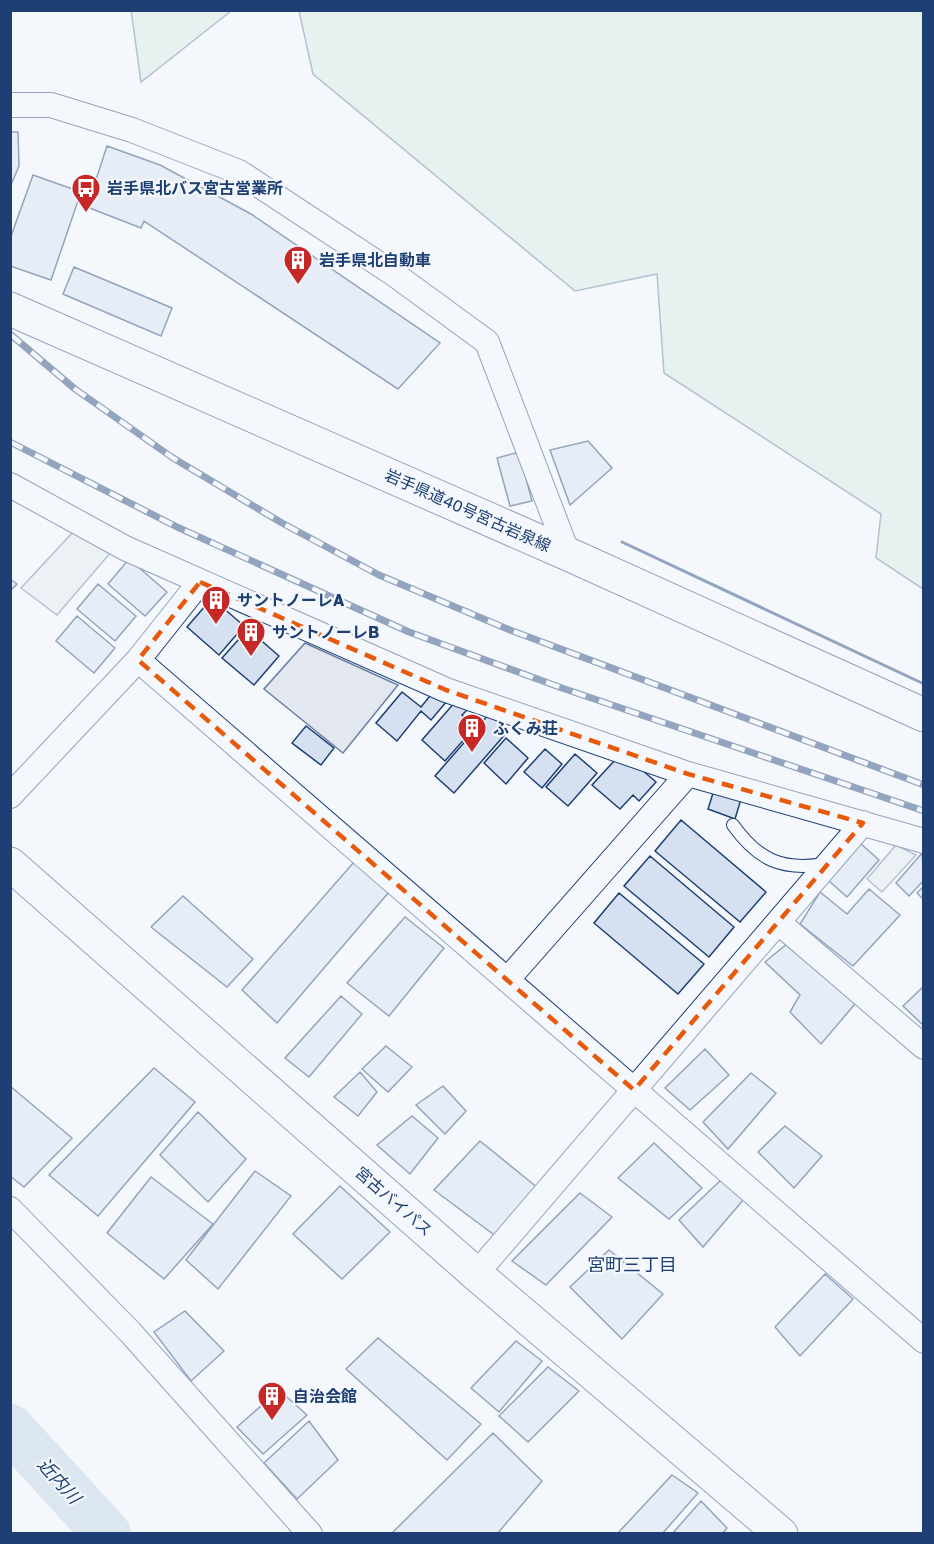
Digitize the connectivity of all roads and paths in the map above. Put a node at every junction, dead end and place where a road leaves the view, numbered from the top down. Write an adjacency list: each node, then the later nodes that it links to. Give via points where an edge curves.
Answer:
1 (10, 105): 4 (street, via 51,105 132,130 239,172 487,342)
2 (10, 309): 4 (main road, 岩手県道40号宮古岩泉線)
3 (10, 484): 5 (street, via 125,548)
4 (568, 554): 7 (main road, 岩手県道40号宮古岩泉線)
5 (200, 582): 6 (street); 8 (street, via 446,690)
6 (138, 660): 9 (street); 16 (street)
7 (924, 715)
8 (688, 774): 10 (street); 16 (street)
9 (10, 796)
10 (863, 824): 12 (street); 14 (street)
11 (733, 825): 14 (lane, via 746,843 781,865 802,868)
12 (924, 841)
13 (10, 864): 20 (main road, 宮古バイパス)
14 (829, 864): 15 (street)
15 (778, 922): 17 (street); 18 (street)
16 (507, 980): 18 (street)
17 (924, 1047)
18 (634, 1090): 20 (street); 21 (street)
19 (10, 1209): 22 (street, via 129,1332)
20 (476, 1274): 23 (main road, 宮古バイパス)
21 (924, 1341)
22 (310, 1533)
23 (781, 1533)

